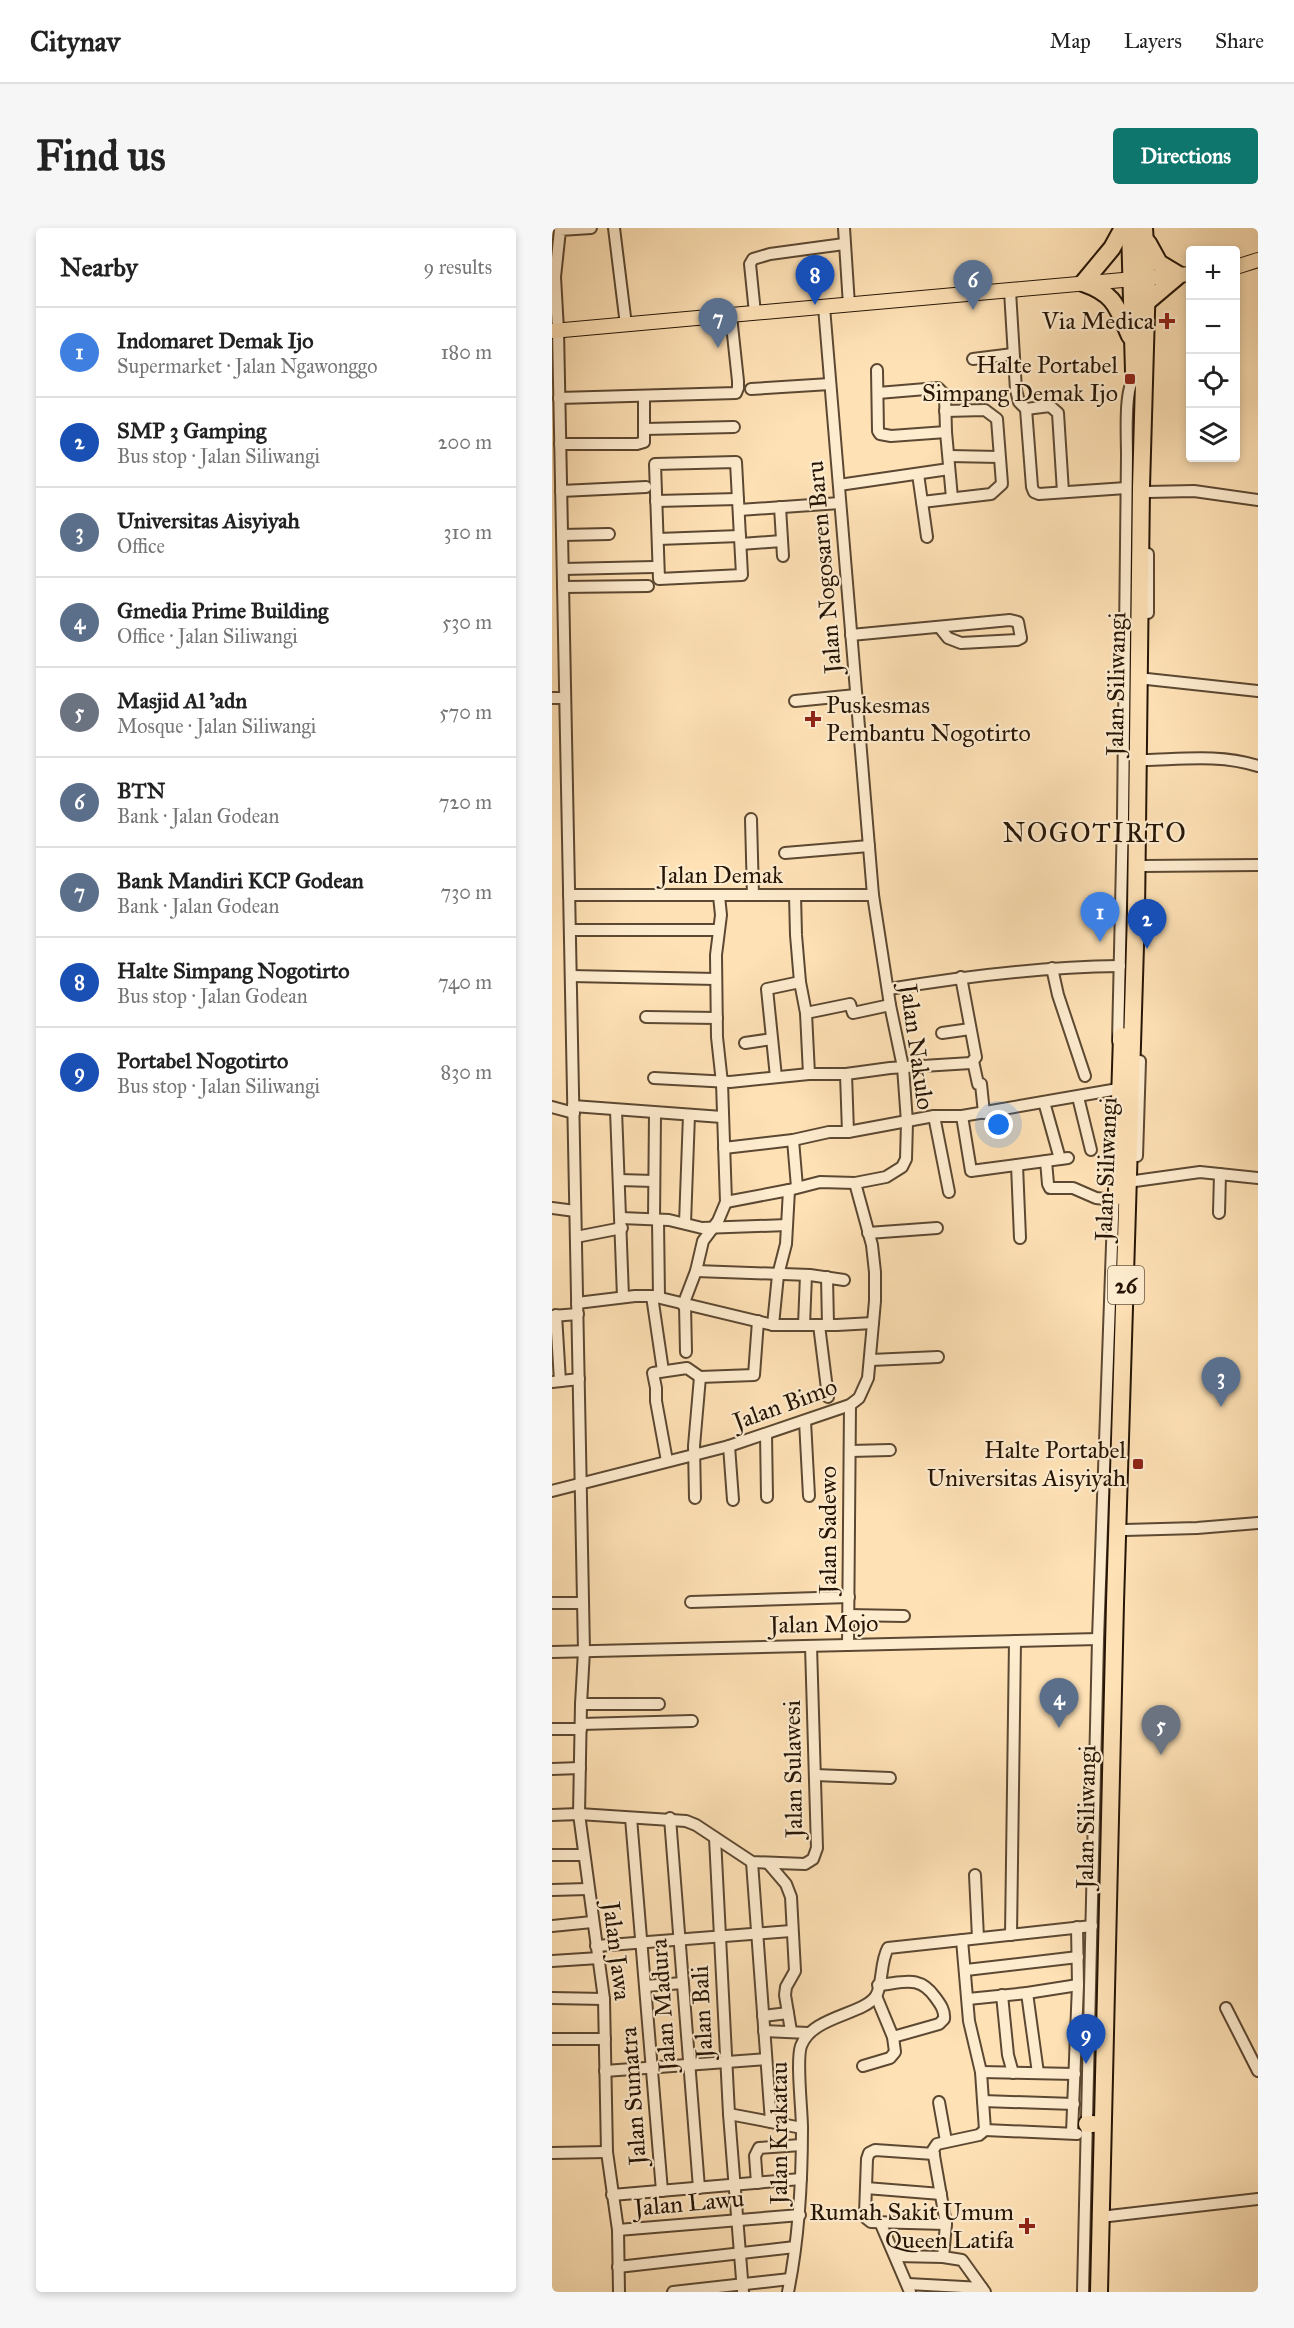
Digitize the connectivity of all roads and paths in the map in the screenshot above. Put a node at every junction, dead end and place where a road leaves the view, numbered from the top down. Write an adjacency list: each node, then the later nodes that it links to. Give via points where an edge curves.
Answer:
1 (591, 228): 20 (street, Jalan Jawa, via 560,230)
2 (614, 228): 19 (street)
3 (844, 228): 7 (street)
4 (1123, 228): 12 (highway)
5 (1130, 228): 11 (highway, Jalan Siliwangi / 26)
6 (1145, 233): 10 (highway, via 1159,263); 11 (highway, Jalan Siliwangi / 26)
7 (844, 244): 15 (street); 17 (street, via 753,259 750,264)
8 (1258, 260): 9 (main road)
9 (1240, 266)
10 (1185, 274): 11 (main road); 14 (highway)
11 (1139, 279): 12 (main road); 14 (highway, Jalan Siliwangi / 26); 21 (highway, Jalan Siliwangi / 26)
12 (1083, 283): 13 (main road); 21 (highway, via 1100,289 1116,303)
13 (1010, 291): 15 (main road); 22 (street)
14 (1147, 302): 25 (highway, Jalan Siliwangi / 26)
15 (849, 305): 16 (main road)
16 (824, 307): 17 (main road); 26 (street, Jalan Nogosaren Baru)
17 (755, 313): 18 (main road)
18 (731, 316): 19 (main road); 29 (street, via 737,392)
19 (626, 325): 20 (main road)
20 (555, 331): 30 (street, Jalan Jawa)
21 (1134, 345): 25 (highway, Jalan Siliwangi / 26)
22 (1013, 354): 23 (street); 31 (street, via 1016,395)
23 (974, 359)
24 (877, 370): 28 (street)
25 (1139, 378): 43 (street, via 1130,385); 46 (street, via 1148,383); 87 (highway, Jalan Siliwangi / 26)
26 (830, 384): 27 (street); 41 (street, Jalan Nogosaren Baru)
27 (751, 389)
28 (878, 393): 32 (street, via 938,388 945,395); 35 (street, via 880,434)
29 (644, 396): 30 (street); 34 (street)
30 (559, 398): 36 (street, Jalan Jawa)
31 (1026, 409): 45 (street, via 1034,492); 45 (street, via 1050,406 1058,413)
32 (945, 411): 35 (street); 38 (street, via 985,410 997,418)
33 (734, 427): 34 (street)
34 (645, 429): 36 (street, via 644,442 637,444)
35 (946, 432): 37 (street)
36 (560, 444): 44 (street, Jalan Jawa)
37 (949, 456): 38 (street); 39 (street)
38 (999, 457): 47 (street, via 1002,484 998,490)
39 (949, 470): 40 (street); 47 (street)
40 (918, 474): 41 (street); 50 (street)
41 (839, 485): 51 (street, Jalan Nogosaren Baru)
42 (646, 487): 44 (street)
43 (1126, 488): 45 (street); 87 (street)
44 (561, 492): 55 (street, Jalan Jawa)
45 (1063, 492)
46 (1147, 492): 48 (street, via 1194,492); 69 (street)
47 (952, 498): 50 (street)
48 (1258, 500)
49 (656, 501): 52 (street); 52 (street, via 655,464 736,462); 57 (street)
50 (922, 502): 56 (street)
51 (840, 503): 53 (street); 68 (street, Jalan Nogosaren Baru)
52 (739, 505): 53 (street); 58 (street)
53 (780, 507): 59 (street)
54 (609, 534): 55 (street)
55 (562, 535): 62 (street, Jalan Jawa)
56 (927, 537)
57 (658, 539): 58 (street); 58 (street, via 659,579 742,575)
58 (741, 540): 59 (street)
59 (782, 541): 60 (street)
60 (783, 556)
61 (654, 567): 62 (street)
62 (563, 569): 64 (street, Jalan Jawa)
63 (648, 586): 64 (street)
64 (563, 587): 66 (street, Jalan Jawa)
65 (552, 627): 66 (street)
66 (564, 628): 73 (street, Jalan Jawa)
67 (940, 628): 67 (street, via 1016,620 1021,638 960,643 948,638); 68 (street)
68 (851, 635): 71 (street, Jalan Nogosaren Baru)
69 (1147, 679): 70 (street); 75 (street)
70 (1258, 691)
71 (856, 695): 74 (street); 78 (street, Jalan Nogosaren Baru)
72 (552, 698): 73 (street)
73 (565, 698): 82 (street, Jalan Jawa)
74 (795, 701)
75 (1145, 760): 76 (street, via 1212,758); 81 (street)
76 (1258, 766)
77 (751, 819): 83 (street)
78 (868, 846): 79 (street); 85 (street, Jalan Nogosaren Baru)
79 (785, 853)
80 (1258, 865): 81 (street)
81 (1143, 866): 87 (street)
82 (569, 895): 86 (street, Jalan Demak); 88 (street, Jalan Jawa)
83 (753, 895): 84 (street, Jalan Demak); 86 (street, Jalan Demak)
84 (795, 895): 85 (street, Jalan Demak); 95 (street)
85 (873, 895): 96 (street, Jalan Nakulo)
86 (719, 896): 89 (street)
87 (1131, 913): 90 (street); 125 (highway, Jalan Siliwangi / 26); 194 (highway, Jalan Siliwangi / 26)
88 (570, 930): 89 (street); 92 (street, Jalan Jawa)
89 (718, 930): 94 (street)
90 (1119, 966): 91 (street); 113 (street)
91 (1052, 968): 93 (street); 109 (street)
92 (571, 976): 94 (street); 117 (street, Jalan Jawa)
93 (961, 977): 96 (street); 101 (street)
94 (716, 979): 100 (street)
95 (800, 982): 98 (street); 103 (street, via 768,989)
96 (889, 989): 97 (street, Jalan Nakulo)
97 (890, 1005): 98 (street, via 853,1013 850,1004); 106 (street, Jalan Nakulo)
98 (806, 1012): 107 (street)
99 (646, 1017): 100 (street)
100 (717, 1018): 112 (street)
101 (970, 1029): 102 (street); 105 (street)
102 (942, 1033)
103 (772, 1040): 104 (street); 111 (street)
104 (746, 1043)
105 (973, 1061): 106 (street); 120 (street, via 981,1084)
106 (903, 1066): 108 (street); 126 (street, Jalan Nakulo)
107 (810, 1074): 108 (street); 111 (street)
108 (846, 1074): 127 (street)
109 (1085, 1076)
110 (654, 1077): 112 (street)
111 (776, 1077): 112 (street)
112 (722, 1083): 124 (street)
113 (1118, 1089): 114 (street); 141 (street)
114 (1078, 1097): 115 (street); 130 (street)
115 (1044, 1102): 120 (street); 131 (street, via 1064,1158)
116 (552, 1107): 117 (street)
117 (574, 1109): 118 (street); 144 (street, Jalan Jawa)
118 (616, 1110): 119 (street); 135 (street)
119 (655, 1113): 121 (street); 136 (street)
120 (984, 1113): 123 (street)
121 (689, 1115): 124 (street); 148 (street)
122 (934, 1116): 123 (street); 126 (street); 140 (street)
123 (962, 1116): 132 (street, via 969,1170)
124 (722, 1117): 129 (street)
125 (1135, 1121): 137 (street); 199 (highway, Jalan Siliwangi / 26)
126 (907, 1122): 127 (street); 138 (street, Jalan Nakulo, via 906,1159 902,1167 886,1177)
127 (848, 1132): 128 (street)
128 (793, 1140): 129 (street); 139 (street)
129 (724, 1148): 142 (street)
130 (1091, 1150)
131 (1046, 1161): 132 (street); 141 (street, via 1050,1188 1073,1188 1096,1198)
132 (1017, 1164): 154 (street)
133 (1220, 1174): 134 (street); 137 (street, via 1200,1172); 145 (street)
134 (1258, 1178)
135 (619, 1180): 136 (street); 147 (street)
136 (654, 1181): 146 (street)
137 (1135, 1181): 193 (street)
138 (855, 1183): 139 (street, Jalan Nakulo, via 819,1182); 152 (street, Jalan Bimo)
139 (793, 1189): 142 (street, Jalan Nakulo); 149 (street)
140 (949, 1192)
141 (1114, 1200): 194 (street)
142 (726, 1202): 150 (street)
143 (552, 1208): 144 (street)
144 (576, 1211): 153 (street, Jalan Jawa)
145 (1219, 1213)
146 (656, 1220): 147 (street); 148 (street); 160 (street)
147 (621, 1223): 153 (street); 161 (street)
148 (685, 1223): 150 (street)
149 (787, 1225): 150 (street); 156 (street)
150 (712, 1228): 155 (street, via 703,1241)
151 (937, 1228): 152 (street)
152 (868, 1233): 166 (street, Jalan Bimo, via 875,1272)
153 (576, 1237): 163 (street, Jalan Jawa)
154 (1020, 1238)
155 (696, 1271): 156 (street); 162 (street)
156 (778, 1275): 157 (street); 167 (street)
157 (806, 1275): 158 (street); 168 (street)
158 (827, 1276): 159 (street); 169 (street)
159 (844, 1280)
160 (655, 1296): 161 (street); 162 (street); 173 (street)
161 (623, 1297): 163 (street)
162 (684, 1305): 165 (street); 170 (street)
163 (577, 1309): 164 (street); 175 (street, Jalan Jawa)
164 (554, 1316): 176 (street)
165 (758, 1321): 167 (street); 174 (street, via 754,1375)
166 (873, 1323): 169 (street); 172 (street, Jalan Bimo)
167 (773, 1325): 168 (street)
168 (804, 1325): 169 (street)
169 (823, 1325): 177 (street)
170 (686, 1352)
171 (938, 1357): 172 (street)
172 (871, 1360): 178 (street, Jalan Bimo, via 864,1388)
173 (663, 1371): 174 (street, via 687,1368); 185 (street, via 653,1373)
174 (700, 1377): 184 (street)
175 (579, 1379): 176 (street); 186 (street, Jalan Jawa)
176 (556, 1381)
177 (828, 1397)
178 (850, 1405): 179 (street, Jalan Bimo); 183 (street, Jalan Sadewo)
179 (805, 1421): 180 (street, Jalan Bimo); 188 (street)
180 (766, 1434): 181 (street, Jalan Bimo); 189 (street)
181 (729, 1446): 184 (street, Jalan Bimo); 191 (street)
182 (890, 1450): 183 (street, Jalan Sadewo)
183 (850, 1451): 195 (street, Jalan Sadewo)
184 (694, 1454): 185 (street, Jalan Bimo); 190 (street)
185 (667, 1461): 186 (street, Jalan Bimo)
186 (581, 1485): 187 (street, Jalan Bimo); 198 (street, Jalan Jawa)
187 (552, 1491)
188 (809, 1496)
189 (767, 1497)
190 (695, 1498)
191 (733, 1500)
192 (1258, 1523): 193 (street)
193 (1125, 1530): 199 (street)
194 (1104, 1573): 202 (street); 233 (highway, Jalan Siliwangi / 26)
195 (849, 1597): 196 (street); 200 (street, Jalan Sadewo)
196 (691, 1602)
197 (552, 1603): 198 (street)
198 (583, 1603): 206 (street, Jalan Jawa)
199 (1118, 1603): 233 (highway, Jalan Siliwangi / 26)
200 (849, 1615): 201 (street); 204 (street, Jalan Sadewo)
201 (904, 1616)
202 (1098, 1639): 203 (street, Jalan Mojo); 233 (street)
203 (1015, 1641): 204 (street, Jalan Mojo); 235 (street)
204 (848, 1645): 205 (street, Jalan Mojo)
205 (811, 1646): 206 (street, Jalan Mojo); 215 (street, Jalan Sulawesi)
206 (584, 1651): 207 (street, Jalan Mojo); 208 (street, Jalan Jawa)
207 (552, 1652)
208 (581, 1704): 209 (street); 211 (street, Jalan Jawa)
209 (658, 1704)
210 (692, 1721): 211 (street)
211 (581, 1727): 212 (street); 213 (street, Jalan Jawa)
212 (552, 1730)
213 (580, 1768): 214 (street); 217 (street, Jalan Jawa)
214 (552, 1769)
215 (815, 1775): 216 (street); 225 (street, Jalan Sulawesi, via 816,1855 805,1864)
216 (890, 1778)
217 (579, 1814): 218 (street, Jalan Sulawesi); 219 (street, Jalan Sulawesi); 222 (street, Jalan Jawa)
218 (552, 1815)
219 (631, 1818): 220 (street, Jalan Sulawesi); 240 (street, Jalan Sumatra)
220 (670, 1818): 221 (street, Jalan Sulawesi, via 696,1825); 238 (street, Jalan Madura)
221 (715, 1838): 224 (street, Jalan Sulawesi); 236 (street, Jalan Bali)
222 (583, 1855): 223 (street); 227 (street, Jalan Jawa)
223 (552, 1856)
224 (752, 1862): 225 (street, Jalan Sulawesi); 234 (street)
225 (768, 1863): 232 (street, via 789,1890)
226 (975, 1875): 237 (street)
227 (588, 1889): 228 (street); 229 (street, Jalan Jawa)
228 (552, 1890)
229 (592, 1922): 230 (street); 241 (street, Jalan Jawa)
230 (552, 1926)
231 (1077, 1927): 233 (street); 235 (street); 242 (street)
232 (791, 1931): 234 (street); 256 (street, via 795,1971 786,1987)
233 (1101, 1933): 264 (highway, Jalan Siliwangi / 26); 282 (street); 299 (street)
234 (757, 1934): 236 (street); 257 (street)
235 (1011, 1935): 237 (street)
236 (720, 1937): 238 (street); 266 (street, Jalan Bali)
237 (978, 1938): 239 (street)
238 (679, 1940): 240 (street); 246 (street, Jalan Madura)
239 (962, 1940): 245 (street); 249 (street, via 888,1948)
240 (642, 1943): 241 (street); 248 (street, Jalan Sumatra)
241 (596, 1947): 243 (street, Jalan Jawa)
242 (1078, 1957): 245 (street); 247 (street)
243 (598, 1958): 244 (street); 253 (street, Jalan Jawa)
244 (552, 1961)
245 (966, 1970): 254 (street)
246 (682, 1983): 248 (street); 267 (street, Jalan Madura)
247 (1078, 1985): 250 (street); 275 (street)
248 (646, 1986): 268 (street, Jalan Sumatra)
249 (877, 1990): 260 (street, Jalan Krakatau, via 870,2002); 261 (street); 261 (street, via 920,1982 928,1986 944,2013 939,2024)
250 (1027, 1993): 251 (street); 274 (street)
251 (1002, 1995): 254 (street); 273 (street)
252 (552, 1998): 253 (street)
253 (604, 1999): 263 (street, Jalan Jawa)
254 (968, 1999): 272 (street)
255 (1226, 2008): 270 (street)
256 (788, 2013): 257 (street); 259 (street)
257 (763, 2016): 258 (street)
258 (764, 2031): 259 (street); 265 (street)
259 (791, 2031): 260 (street)
260 (808, 2033): 281 (street, Jalan Krakatau, via 799,2052)
261 (892, 2037): 269 (street, via 893,2056)
262 (552, 2039): 263 (street)
263 (605, 2039): 271 (street, Jalan Jawa)
264 (1100, 2039): 282 (highway, Jalan Siliwangi / 26); 313 (highway, Jalan Siliwangi / 26)
265 (766, 2058): 266 (street); 280 (street)
266 (726, 2061): 267 (street); 279 (street, Jalan Bali)
267 (688, 2064): 268 (street); 292 (street, Jalan Madura)
268 (652, 2066): 271 (street); 294 (street, Jalan Sumatra)
269 (863, 2066)
270 (1258, 2070)
271 (605, 2071): 286 (street, Jalan Jawa)
272 (981, 2072): 273 (street); 276 (street)
273 (1013, 2073): 274 (street)
274 (1038, 2073): 275 (street)
275 (1075, 2074): 278 (street)
276 (983, 2101): 278 (street); 283 (street)
277 (939, 2102): 284 (street)
278 (1074, 2104): 282 (street)
279 (729, 2114): 280 (street); 291 (street, Jalan Bali)
280 (771, 2122): 281 (street)
281 (802, 2128): 285 (street, Jalan Krakatau)
282 (1085, 2129): 283 (street); 313 (highway, Jalan Siliwangi / 26)
283 (985, 2130): 284 (street)
284 (946, 2141): 288 (street, via 937,2144)
285 (801, 2145): 289 (street, Jalan Krakatau); 290 (street, via 759,2148 755,2156)
286 (607, 2152): 287 (street); 296 (street, Jalan Jawa)
287 (552, 2153)
288 (934, 2154): 293 (street, via 871,2152 867,2158); 295 (street)
289 (801, 2180): 290 (street); 298 (street, Jalan Krakatau)
290 (757, 2183): 291 (street)
291 (734, 2185): 292 (street); 300 (street, Jalan Bali)
292 (699, 2188): 294 (street)
293 (866, 2188): 295 (street); 301 (street, via 866,2218)
294 (662, 2191): 296 (street)
295 (941, 2194): 302 (street)
296 (612, 2195): 303 (street, Jalan Jawa)
297 (1258, 2199): 299 (street)
298 (800, 2215): 300 (street, Jalan Lawu); 304 (street, Jalan Krakatau)
299 (1109, 2216): 313 (street)
300 (736, 2220): 303 (street, Jalan Lawu); 305 (street, Jalan Bali)
301 (880, 2222): 302 (street); 306 (street)
302 (946, 2224): 307 (street)
303 (618, 2230): 308 (street, Jalan Jawa)
304 (795, 2247): 305 (street); 309 (street, Jalan Krakatau)
305 (739, 2252): 308 (street); 311 (street, Jalan Bali)
306 (896, 2256): 307 (street); 310 (street)
307 (943, 2257): 312 (street, via 962,2260)
308 (618, 2267): 314 (street, Jalan Jawa)
309 (790, 2279): 311 (street); 316 (street, Jalan Krakatau)
310 (909, 2288): 312 (street)
311 (743, 2289): 315 (street)
312 (984, 2290)
313 (1097, 2291)
314 (619, 2292)
315 (674, 2292)
316 (788, 2292)

